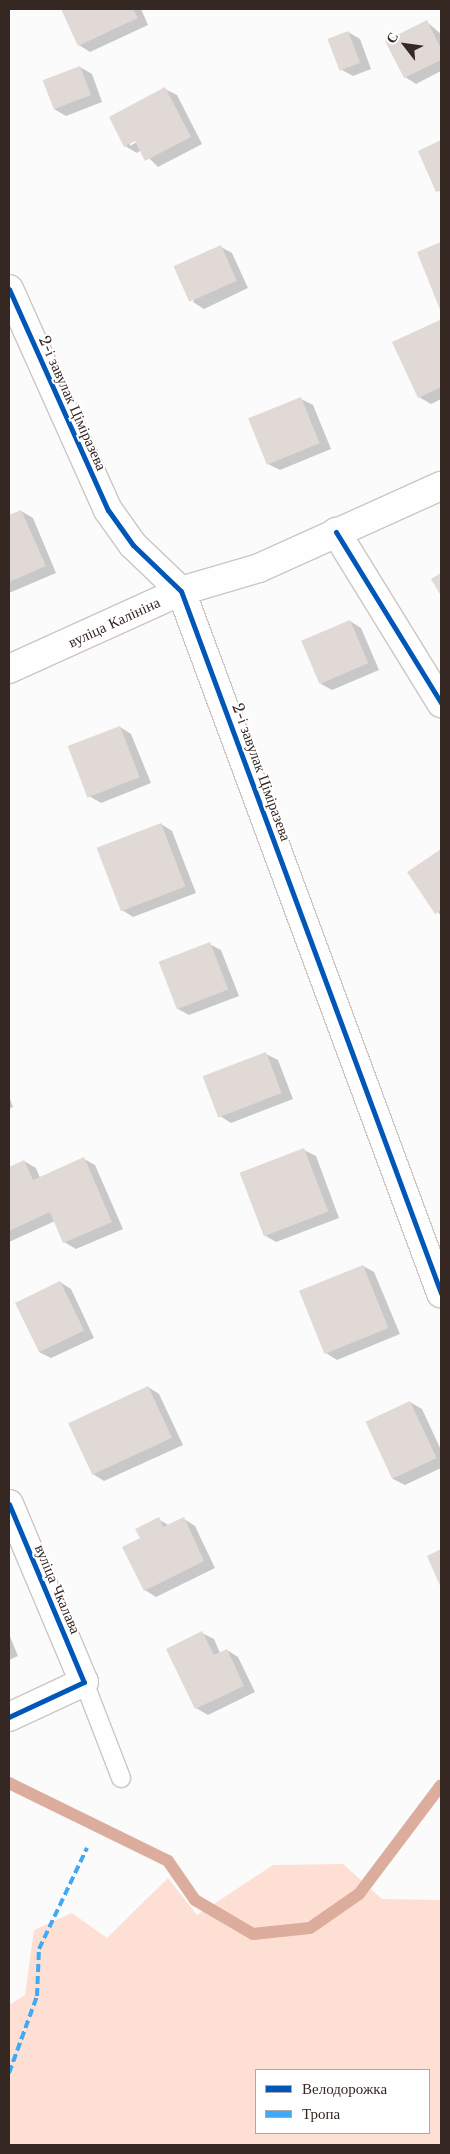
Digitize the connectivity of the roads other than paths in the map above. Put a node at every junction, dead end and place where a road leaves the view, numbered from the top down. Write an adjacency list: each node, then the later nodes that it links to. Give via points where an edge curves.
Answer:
1 (9, 289): 4 (street, 2-і завулак Ціміразева, via 108,510 133,545)
2 (441, 486): 3 (street, вуліца Калініна)
3 (336, 532): 4 (street, вуліца Калініна, via 259,568); 6 (street)
4 (182, 591): 5 (street, вуліца Калініна); 7 (street, 2-і завулак Ціміразева)
5 (9, 669)
6 (441, 703)
7 (441, 1293)
8 (9, 1504): 9 (street, вуліца Чкалава)
9 (84, 1682): 10 (street); 11 (lane)
10 (9, 1717)
11 (121, 1778)

